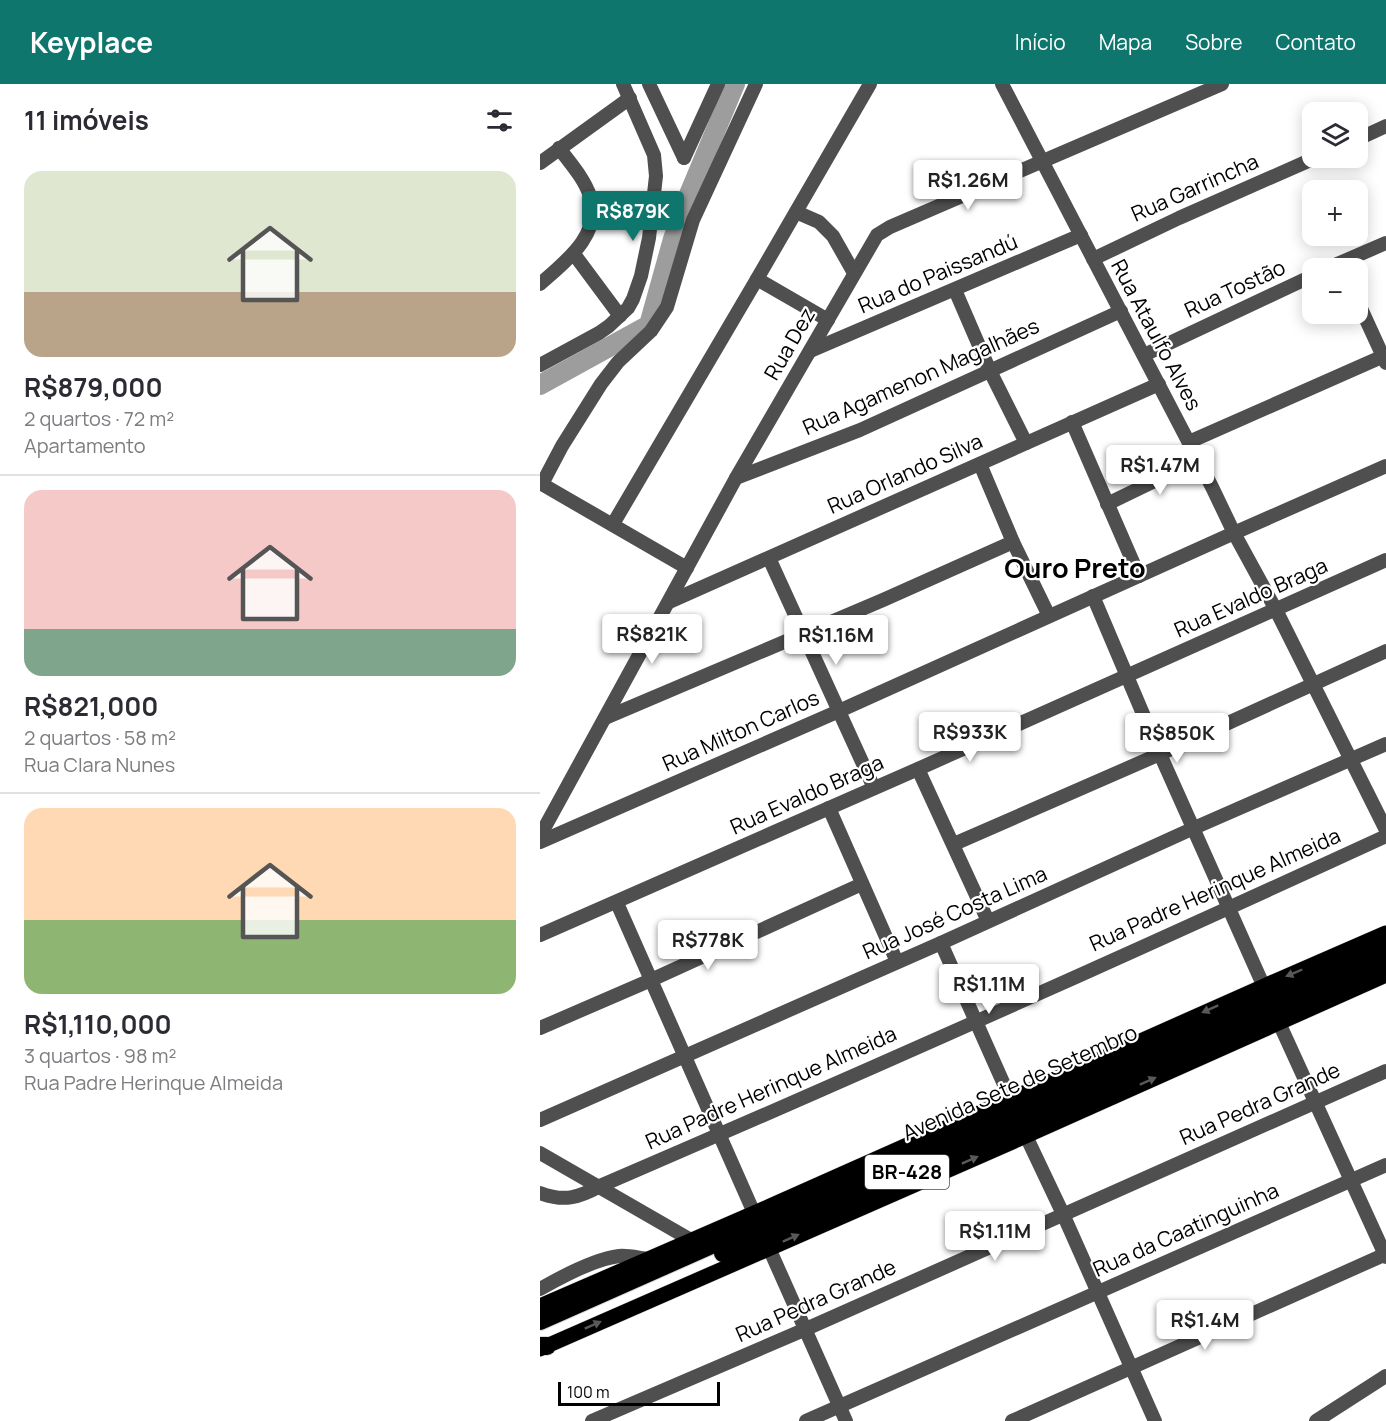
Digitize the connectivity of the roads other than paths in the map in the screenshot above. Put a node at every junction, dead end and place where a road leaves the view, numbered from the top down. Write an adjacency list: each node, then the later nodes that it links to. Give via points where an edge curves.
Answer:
1 (623, 84): 8 (street)
2 (649, 84): 3 (street, via 684,158)
3 (718, 84)
4 (756, 84): 43 (street, via 693,220 668,307 651,331 618,362)
5 (870, 84): 15 (street)
6 (1002, 84): 12 (street, Rua Ataulfo Alves)
7 (1222, 84): 12 (street)
8 (630, 98): 11 (street); 27 (street, via 654,155 656,176 650,238 641,276 633,298)
9 (1386, 126): 10 (street)
10 (1368, 134)
11 (559, 148): 13 (street); 18 (street, via 580,177 593,207 591,226)
12 (1043, 162): 16 (street, Rua Ataulfo Alves); 21 (street, Rua Dez, via 880,232)
13 (540, 163)
14 (1302, 164): 20 (street, Rua Garrincha)
15 (796, 212): 21 (street, via 819,222 833,236); 22 (street)
16 (1081, 235): 20 (street, Rua Ataulfo Alves); 25 (street, Rua do Paissandú)
17 (1386, 243): 19 (street)
18 (574, 254): 24 (street); 27 (street)
19 (1355, 258)
20 (1093, 259): 26 (street, Rua Ataulfo Alves)
21 (854, 273): 28 (street, Rua Dez)
22 (757, 279): 28 (street); 45 (street)
23 (1302, 281): 31 (street, Rua Tostão)
24 (540, 284)
25 (954, 290): 30 (street, Rua do Paissandú); 34 (street)
26 (1121, 311): 31 (street, Rua Ataulfo Alves); 34 (street, Rua Agamenon Magalhães)
27 (620, 316): 33 (street, via 599,333)
28 (828, 320): 30 (street, Rua Dez)
29 (1368, 323): 32 (street)
30 (810, 351): 42 (street, Rua Dez)
31 (1144, 355): 35 (street, Rua Ataulfo Alves)
32 (1385, 358): 37 (street)
33 (540, 365)
34 (990, 371): 38 (street); 42 (street, Rua Agamenon Magalhães, via 860,430)
35 (1159, 384): 36 (street, Rua Orlando Silva); 37 (street, Rua Ataulfo Alves)
36 (1072, 422): 38 (street, Rua Orlando Silva); 44 (street)
37 (1189, 442): 39 (street, Rua Ataulfo Alves)
38 (1026, 443): 40 (street, Rua Orlando Silva)
39 (1198, 460): 44 (street); 46 (street, Rua Ataulfo Alves)
40 (980, 464): 47 (street); 48 (street, Rua Orlando Silva)
41 (1386, 466): 46 (street, Rua Milton Carlos)
42 (736, 478): 50 (street, Rua Dez)
43 (541, 484): 45 (street)
44 (1107, 504): 51 (street)
45 (613, 524): 50 (street)
46 (1234, 532): 51 (street, Rua Milton Carlos); 54 (street, Rua Ataulfo Alves)
47 (1013, 542): 55 (street); 56 (street)
48 (769, 558): 53 (street, Rua Orlando Silva); 56 (street)
49 (1386, 560): 54 (street, Rua Evaldo Braga)
50 (687, 568): 53 (street, Rua Dez)
51 (1139, 576): 52 (street, Rua Milton Carlos)
52 (1093, 596): 55 (street, Rua Milton Carlos); 58 (street)
53 (669, 602): 61 (street, Rua Dez)
54 (1276, 610): 58 (street, Rua Evaldo Braga); 59 (street, Rua Ataulfo Alves)
55 (1049, 616): 60 (street, Rua Milton Carlos)
56 (804, 634): 60 (street); 61 (street)
57 (1386, 651): 59 (street)
58 (1127, 676): 63 (street); 65 (street, Rua Evaldo Braga)
59 (1312, 684): 63 (street); 64 (street, Rua Ataulfo Alves)
60 (839, 711): 66 (street); 72 (street, Rua Milton Carlos)
61 (605, 718): 70 (street, Rua Dez)
62 (1386, 744): 64 (street, Rua José Costa Lima)
63 (1160, 754): 68 (street); 73 (street)
64 (1351, 760): 68 (street, Rua José Costa Lima); 69 (street, Rua Ataulfo Alves)
65 (918, 769): 66 (street, Rua Evaldo Braga); 73 (street)
66 (874, 788): 67 (street, Rua Evaldo Braga)
67 (829, 808): 74 (street); 75 (street, Rua Evaldo Braga)
68 (1194, 828): 76 (street); 77 (street, Rua José Costa Lima)
69 (1386, 830)
70 (540, 836)
71 (1386, 836): 76 (street, Rua Padre Herinque Almeida)
72 (540, 842)
73 (954, 844): 77 (street)
74 (862, 884): 85 (street); 87 (street)
75 (616, 903): 79 (street, Rua Evaldo Braga); 87 (street)
76 (1229, 908): 88 (street); 89 (street, Rua Padre Herinque Almeida)
77 (988, 921): 80 (street, Rua José Costa Lima)
78 (1386, 933): 82 (main road, Avenida Sete de Setembro)
79 (540, 935)
80 (941, 943): 85 (street, Rua José Costa Lima); 89 (street)
81 (1386, 946): 83 (highway, Avenida Sete de Setembro / BR-428)
82 (1333, 956): 83 (highway); 88 (main road, Avenida Sete de Setembro, one-way to 88)
83 (1356, 959): 88 (highway, Avenida Sete de Setembro / BR-428)
84 (1386, 960): 88 (highway, Avenida Sete de Setembro / BR-428)
85 (897, 962): 91 (street, Rua José Costa Lima)
86 (1386, 975): 88 (main road, Avenida Sete de Setembro)
87 (651, 980): 90 (street); 91 (street)
88 (1271, 1004): 93 (main road, Avenida Sete de Setembro, one-way to 93); 94 (street); 97 (main road, Avenida Sete de Setembro, one-way to 88); 108 (highway, Avenida Sete de Setembro / BR-428); 114 (highway, Avenida Sete de Setembro / BR-428)
89 (975, 1021): 93 (street); 96 (street, Rua Padre Herinque Almeida)
90 (540, 1028)
91 (686, 1056): 95 (street, Rua José Costa Lima); 96 (street)
92 (1386, 1071): 94 (street, Rua Pedra Grande)
93 (1010, 1098): 103 (main road, Avenida Sete de Setembro)
94 (1315, 1102): 100 (street); 104 (street, Rua Pedra Grande)
95 (540, 1120)
96 (719, 1135): 101 (street, Rua Padre Herinque Almeida); 103 (street)
97 (1026, 1136): 104 (street); 106 (main road, Avenida Sete de Setembro, one-way to 97)
98 (540, 1153): 101 (street)
99 (1386, 1165): 100 (street, Rua da Caatinguinha)
100 (1350, 1180): 107 (street); 110 (street, Rua da Caatinguinha)
101 (600, 1186): 102 (street, Rua Padre Herinque Almeida, via 571,1198); 105 (street)
102 (540, 1193)
103 (754, 1213): 105 (main road, Avenida Sete de Setembro)
104 (1063, 1214): 110 (street); 113 (street, Rua Pedra Grande)
105 (691, 1240): 108 (main road, Avenida Sete de Setembro)
106 (769, 1248): 113 (street); 114 (main road, Avenida Sete de Setembro, one-way to 106)
107 (1386, 1255): 115 (street)
108 (651, 1265): 109 (street, via 620,1256); 111 (main road, Avenida Sete de Setembro); 112 (highway, Avenida Sete de Setembro / BR-428)
109 (542, 1283)
110 (1097, 1292): 115 (street); 117 (street, Rua da Caatinguinha)
111 (540, 1306)
112 (540, 1321)
113 (806, 1329): 117 (street); 118 (street, Rua Pedra Grande)
114 (542, 1344)
115 (1131, 1367): 121 (street); 122 (street)
116 (1386, 1376): 123 (street)
117 (839, 1407): 119 (street, Rua da Caatinguinha); 120 (street)
118 (592, 1421)
119 (806, 1421)
120 (846, 1421)
121 (1012, 1421)
122 (1155, 1421)
123 (1316, 1421)

